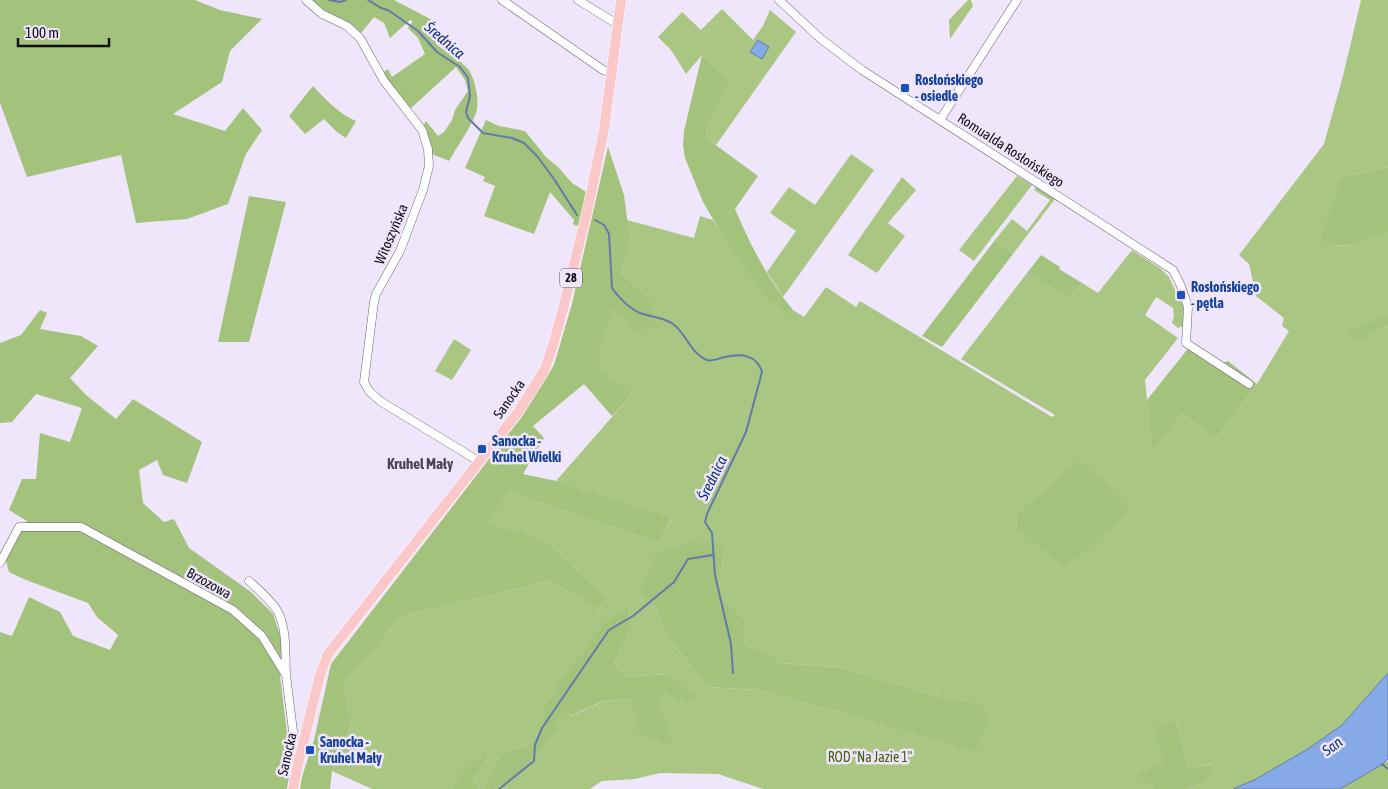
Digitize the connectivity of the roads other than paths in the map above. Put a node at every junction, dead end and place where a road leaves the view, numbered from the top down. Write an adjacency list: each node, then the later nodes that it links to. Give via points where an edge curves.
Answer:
1 (306, 0): 11 (street, Witoszyńska, via 360,38 384,81 422,130 428,149 423,190 400,251 376,294 365,385 374,397)
2 (502, 0): 8 (street)
3 (578, 0): 7 (street)
4 (622, 0): 7 (main road, Sanocka / 28)
5 (779, 0): 9 (street, Romualda Rosłońskiego, via 842,56)
6 (1017, 0): 9 (street)
7 (617, 24): 8 (main road, Sanocka / 28)
8 (612, 73): 11 (main road, Sanocka / 28, via 588,208 552,351 536,386)
9 (940, 120): 10 (street, Romualda Rosłońskiego, via 1173,270 1188,307 1186,343)
10 (1249, 384)
11 (480, 462): 15 (main road, Sanocka / 28, via 328,654)
12 (0, 563): 14 (street, Brzozowa, via 19,527 81,527 233,610 262,636)
13 (249, 581): 14 (street, via 278,612 284,631)
14 (286, 675): 15 (street, Brzozowa, via 295,747)
15 (300, 756): 16 (main road, Sanocka / 28)
16 (293, 789)

